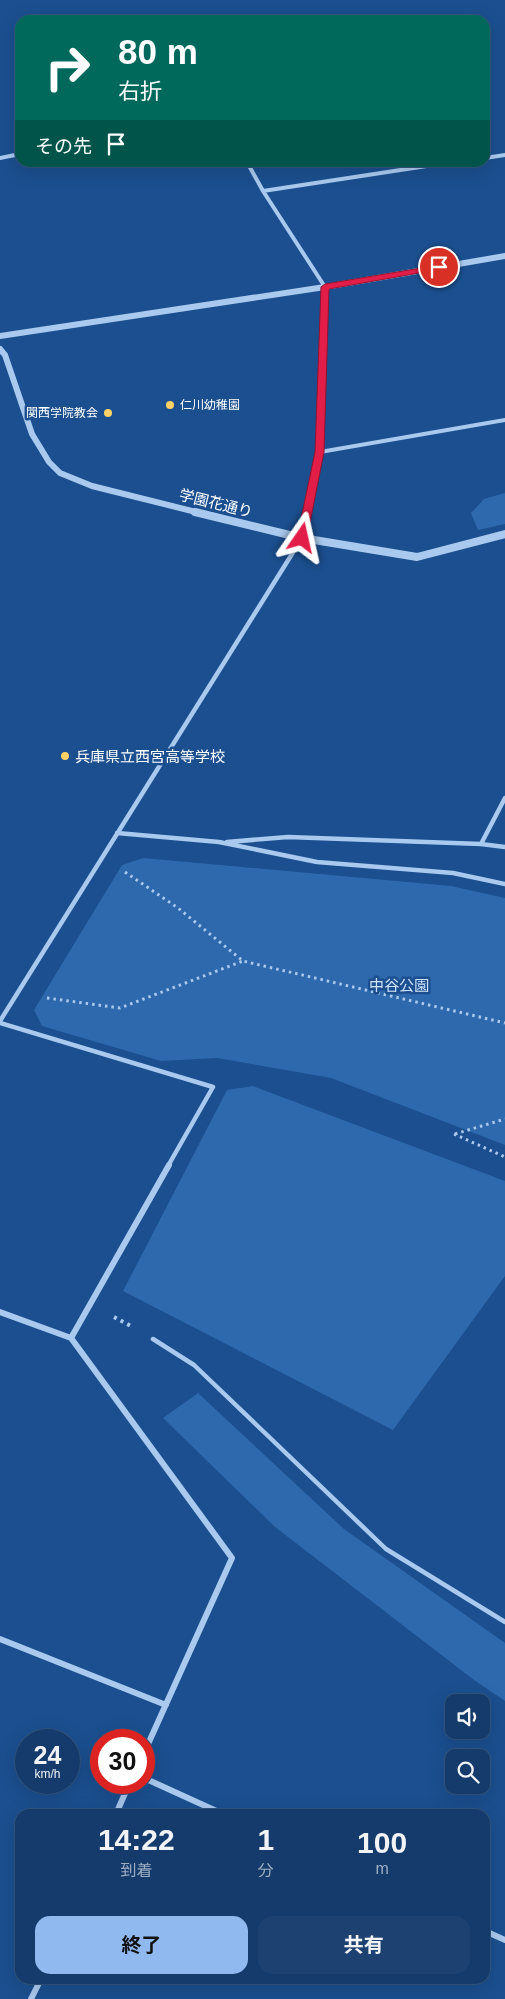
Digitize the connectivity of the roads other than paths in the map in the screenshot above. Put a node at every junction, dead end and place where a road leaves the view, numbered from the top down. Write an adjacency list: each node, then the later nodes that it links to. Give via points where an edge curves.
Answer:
1 (15, 155): 4 (street)
2 (505, 155): 3 (street)
3 (490, 157)
4 (0, 158)
5 (250, 167): 7 (street)
6 (420, 167): 7 (street)
7 (263, 191): 9 (street)
8 (505, 256): 9 (street)
9 (325, 287): 10 (street); 13 (street)
10 (0, 336)
11 (0, 349): 15 (street, 学園花通り, via 40,452 61,474 92,486)
12 (505, 420): 13 (street)
13 (320, 452): 15 (street)
14 (505, 534): 15 (street, 学園花通り, via 417,557)
15 (302, 538): 17 (street)
16 (505, 798): 19 (street)
17 (118, 833): 18 (street); 22 (street)
18 (220, 842): 19 (street, via 288,837); 21 (street, via 317,862 453,872)
19 (482, 844): 20 (street)
20 (505, 847)
21 (505, 884)
22 (0, 1022): 24 (street, via 213,1087)
23 (0, 1312): 24 (street)
24 (71, 1338): 28 (street, via 232,1558)
25 (153, 1339): 26 (lane, via 194,1365 386,1549)
26 (505, 1622)
27 (0, 1639): 28 (street)
28 (166, 1705): 29 (street)
29 (155, 1729)
30 (155, 1783): 33 (street)
31 (125, 1794): 32 (street)
32 (118, 1809)
33 (212, 1809)
34 (490, 1933): 35 (street)
35 (505, 1940)
36 (38, 1984): 37 (street)
37 (31, 1999)

